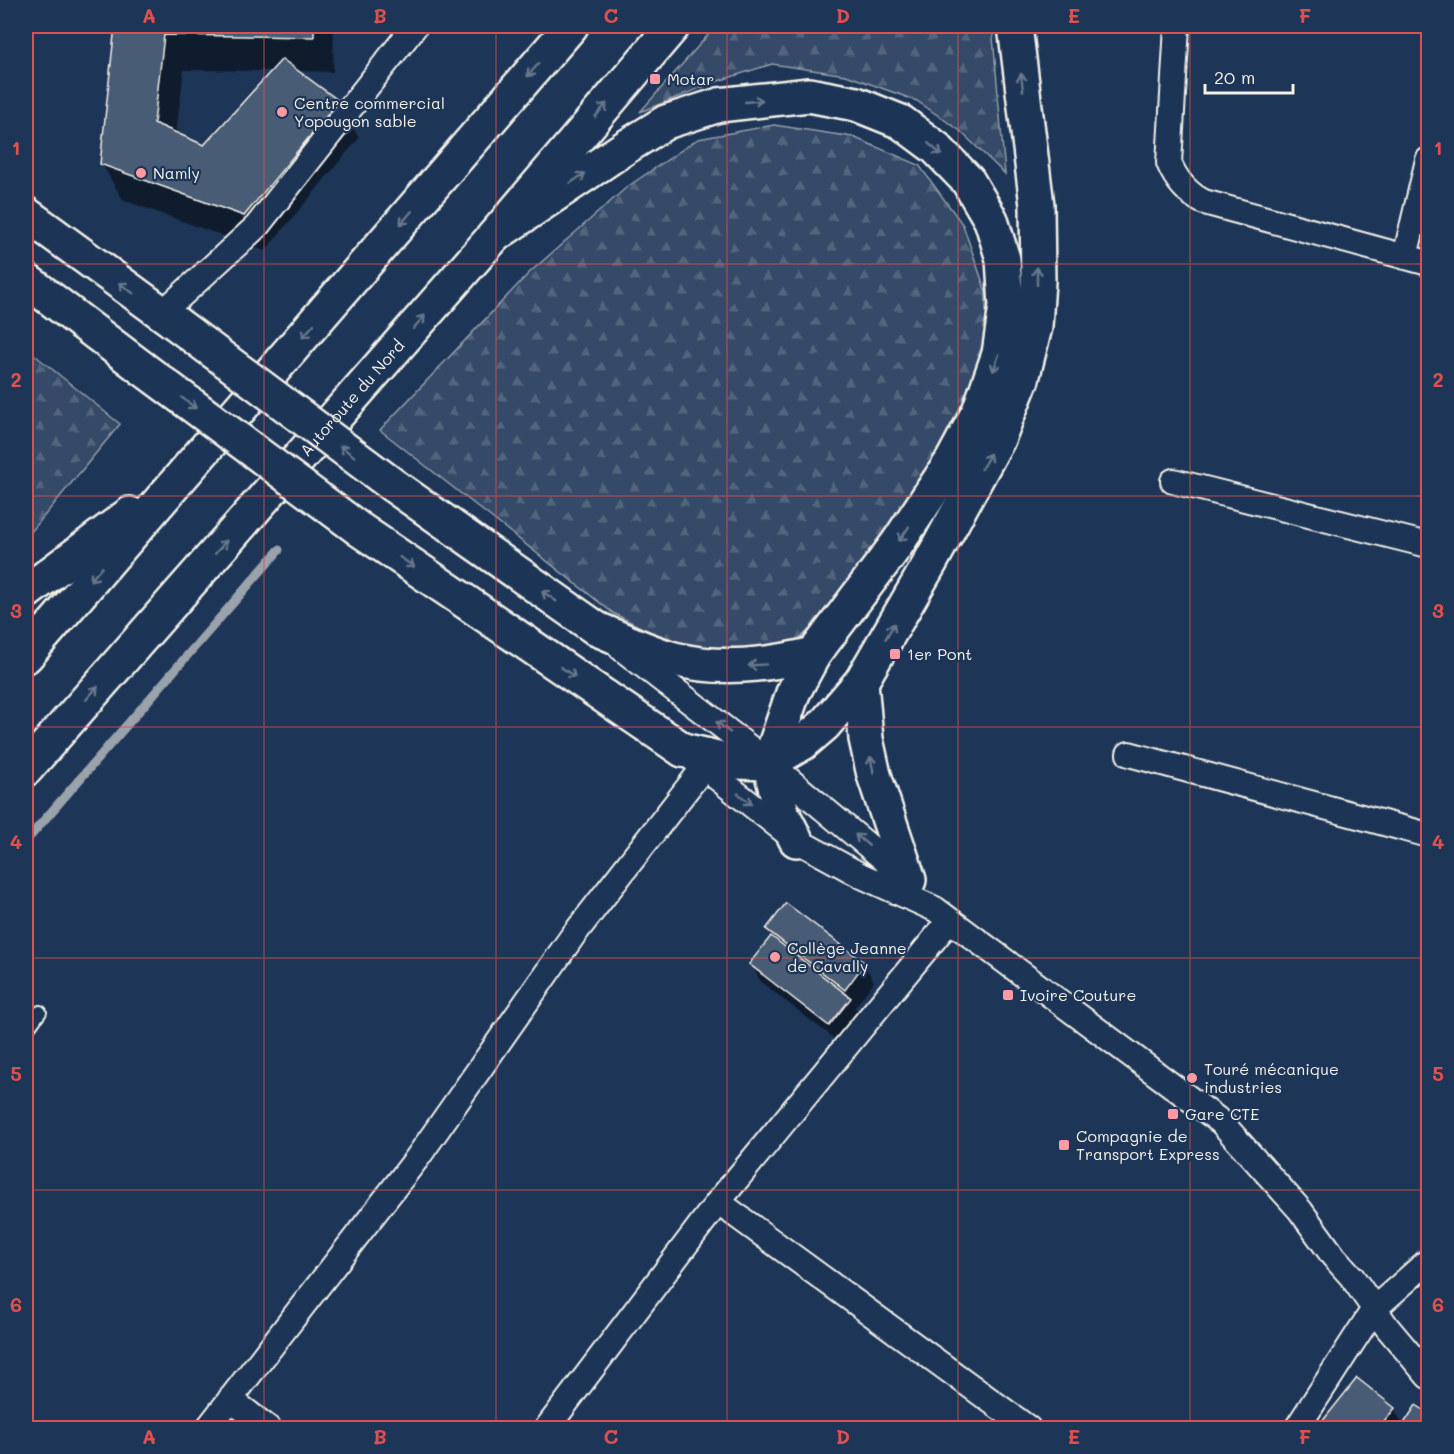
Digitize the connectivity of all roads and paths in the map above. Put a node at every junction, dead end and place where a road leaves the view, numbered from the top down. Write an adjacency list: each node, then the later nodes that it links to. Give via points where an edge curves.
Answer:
1 (415, 26): 11 (street, via 257,226)
2 (571, 26): 12 (main road, one-way to 12)
3 (673, 26): 8 (main road, Autoroute du Nord, one-way to 3)
4 (1015, 26): 19 (main road, one-way to 4, via 998,439 1022,379 1035,327 1037,205)
5 (1177, 26): 9 (street, via 1169,162 1191,196)
6 (1428, 160): 9 (street)
7 (26, 214): 11 (main road, one-way to 7)
8 (495, 235): 17 (main road, one-way to 17, via 666,122 719,105 809,95 856,104 901,122 936,148 968,181 991,220 1003,259 1006,306 999,354 979,411 952,461 897,544); 23 (main road, Autoroute du Nord, one-way to 8)
9 (1417, 260)
10 (26, 280): 21 (main road, one-way to 21, bridge, via 359,530)
11 (168, 318): 16 (main road, one-way to 11, bridge, via 394,486)
12 (175, 482): 15 (main road); 18 (main road, one-way to 18)
13 (1173, 482): 14 (street)
14 (1428, 545)
15 (26, 592)
16 (597, 629): 17 (main road, one-way to 16, via 777,663 729,667 674,659); 22 (street, one-way to 16)
17 (814, 654): 22 (main road, via 793,693)
18 (26, 656)
19 (861, 682): 22 (main road, via 824,725); 26 (main road, one-way to 19, via 873,774)
20 (1129, 754): 24 (street)
21 (693, 759): 22 (main road); 25 (street, one-way to 25); 34 (street, via 418,1157)
22 (769, 763): 25 (main road, via 782,813); 26 (street, one-way to 22)
23 (26, 769)
24 (1428, 835)
25 (796, 840): 27 (street)
26 (909, 880): 27 (street)
27 (942, 914): 30 (street); 32 (street, via 1221,1122 1300,1210)
28 (40, 1012): 29 (lane)
29 (26, 1031)
30 (718, 1202): 37 (street); 38 (street)
31 (1428, 1261): 32 (street)
32 (1374, 1309): 33 (street); 39 (street)
33 (1428, 1376)
34 (230, 1399): 35 (street); 36 (street)
35 (208, 1428)
36 (268, 1428)
37 (549, 1428)
38 (1028, 1428)
39 (1297, 1428)

